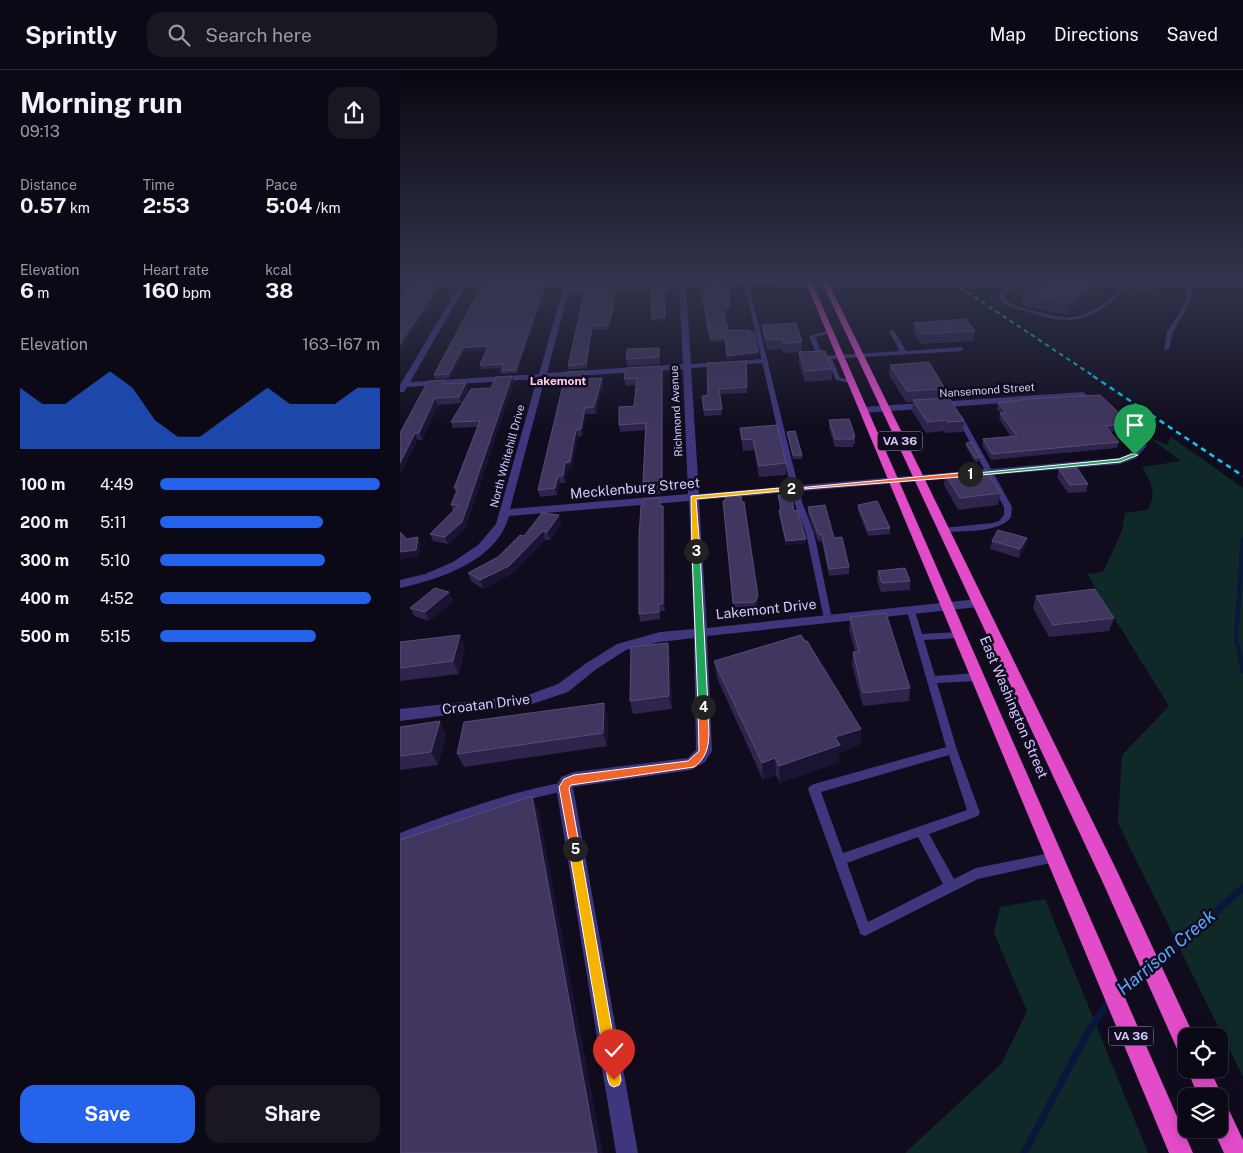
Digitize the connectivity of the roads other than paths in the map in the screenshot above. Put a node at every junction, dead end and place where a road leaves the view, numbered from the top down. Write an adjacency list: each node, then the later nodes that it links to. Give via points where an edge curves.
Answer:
1 (437, 329): 20 (street)
2 (555, 329): 18 (street, North Whitehill Drive)
3 (684, 329): 17 (street, Richmond Avenue)
4 (757, 329): 16 (lane)
5 (829, 329): 8 (highway, East Washington Street / VA 36)
6 (847, 329): 13 (highway, East Washington Street / VA 36)
7 (1172, 329): 11 (lane)
8 (830, 332): 14 (highway, East Washington Street / VA 36); 15 (lane, via 812,336 821,358)
9 (892, 332): 12 (lane)
10 (961, 349): 12 (lane)
11 (1166, 349)
12 (904, 353): 13 (lane)
13 (860, 356): 14 (lane); 23 (highway, East Washington Street / VA 36)
14 (841, 357): 15 (lane); 19 (highway, East Washington Street / VA 36)
15 (829, 358): 19 (lane, via 838,379)
16 (765, 361): 17 (street); 29 (lane)
17 (686, 366): 18 (street); 30 (street, Richmond Avenue)
18 (542, 376): 20 (street); 31 (street, North Whitehill Drive)
19 (851, 380): 24 (highway, East Washington Street / VA 36)
20 (402, 388)
21 (1083, 395): 22 (street, Nansemond Street)
22 (950, 404): 23 (street, Nansemond Street); 26 (lane)
23 (885, 409): 24 (street, Nansemond Street); 27 (highway, East Washington Street / VA 36)
24 (863, 410): 28 (highway, East Washington Street / VA 36)
25 (1136, 440): 26 (street, Mecklenburg Street, via 1142,446 1139,451 1120,460)
26 (990, 473): 27 (street, Mecklenburg Street); 32 (lane, via 1008,507 1005,521 992,526)
27 (918, 478): 28 (street, Mecklenburg Street); 32 (highway, East Washington Street / VA 36)
28 (893, 480): 29 (street, Mecklenburg Street); 35 (highway, East Washington Street / VA 36)
29 (795, 488): 30 (street, Mecklenburg Street); 37 (lane, via 810,533)
30 (693, 497): 31 (street, Mecklenburg Street); 38 (street, Richmond Avenue)
31 (505, 513): 33 (street, North Whitehill Drive, via 494,536 472,555 438,574)
32 (943, 530): 34 (highway, East Washington Street / VA 36)
33 (400, 584)
34 (978, 604): 35 (street, Lakemont Drive); 52 (highway, East Washington Street / VA 36, via 1111,879)
35 (948, 607): 36 (street, Lakemont Drive); 39 (highway, East Washington Street / VA 36)
36 (911, 611): 37 (street, Lakemont Drive); 40 (lane)
37 (828, 619): 38 (street, Lakemont Drive)
38 (699, 632): 43 (street, Lakemont Drive, via 642,640 622,647); 46 (street, Richmond Avenue, via 705,742 700,758 691,764 574,779)
39 (960, 635): 40 (lane); 41 (highway, East Washington Street / VA 36)
40 (919, 637): 42 (lane)
41 (978, 677): 42 (lane); 49 (highway, East Washington Street / VA 36)
42 (931, 680): 45 (lane)
43 (569, 684): 44 (street, Croatan Drive, via 529,700)
44 (400, 715)
45 (952, 750): 47 (lane, via 974,812); 50 (lane, via 814,789)
46 (564, 787): 48 (lane, via 530,792 484,805); 54 (street)
47 (921, 831): 50 (lane); 51 (lane)
48 (400, 838)
49 (1055, 857): 51 (lane, via 976,874); 55 (highway, East Washington Street / VA 36)
50 (840, 860): 51 (lane, via 865,930)
51 (951, 886)
52 (1179, 1028)
53 (1228, 1135): 56 (highway)
54 (627, 1153)
55 (1181, 1153)
56 (1236, 1153)

